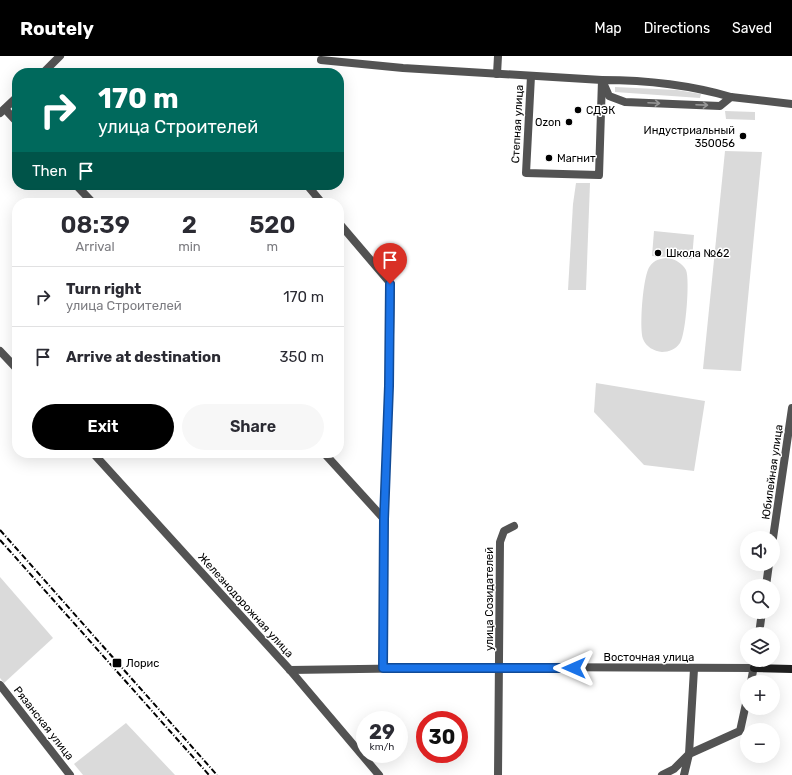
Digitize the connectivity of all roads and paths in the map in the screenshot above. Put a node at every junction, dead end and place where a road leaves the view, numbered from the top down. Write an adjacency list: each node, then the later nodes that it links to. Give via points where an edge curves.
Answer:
1 (60, 56): 4 (street)
2 (498, 56): 5 (street)
3 (321, 60): 5 (street, Степная улица)
4 (48, 68)
5 (497, 74): 6 (street, Степная улица)
6 (531, 76): 7 (street, Степная улица); 7 (street, Степная улица, via 526,173 599,176)
7 (602, 80): 8 (street, via 654,83); 8 (street, one-way to 8, via 609,96 625,102 720,106)
8 (731, 97): 10 (street)
9 (12, 103): 11 (street)
10 (792, 104)
11 (3, 111): 12 (street)
12 (12, 118)
13 (81, 190): 15 (street)
14 (311, 190): 16 (street)
15 (88, 198)
16 (318, 198)
17 (344, 229): 23 (street, via 390,284)
18 (0, 351): 19 (street)
19 (12, 364)
20 (792, 408): 25 (street, Юбилейная улица)
21 (99, 458): 32 (street, Железнодорожная улица)
22 (329, 458): 23 (street)
23 (384, 519): 29 (street)
24 (514, 526): 27 (street, улица Созидателей, via 504,531 500,542)
25 (774, 531)
26 (740, 665): 30 (street, Восточная улица)
27 (500, 667): 29 (street, Восточная улица); 30 (street, Восточная улица); 38 (street, улица Созидателей)
28 (777, 667): 31 (street, Восточная улица)
29 (383, 668): 32 (street, Восточная улица)
30 (694, 669): 35 (street)
31 (792, 669)
32 (290, 670): 37 (street, Железнодорожная улица)
33 (0, 685): 36 (street, Рязанская улица)
34 (744, 715): 35 (street, via 740,731)
35 (690, 754): 39 (street, via 674,769); 40 (street)
36 (70, 775)
37 (379, 775)
38 (498, 775)
39 (662, 775)
40 (684, 775)

